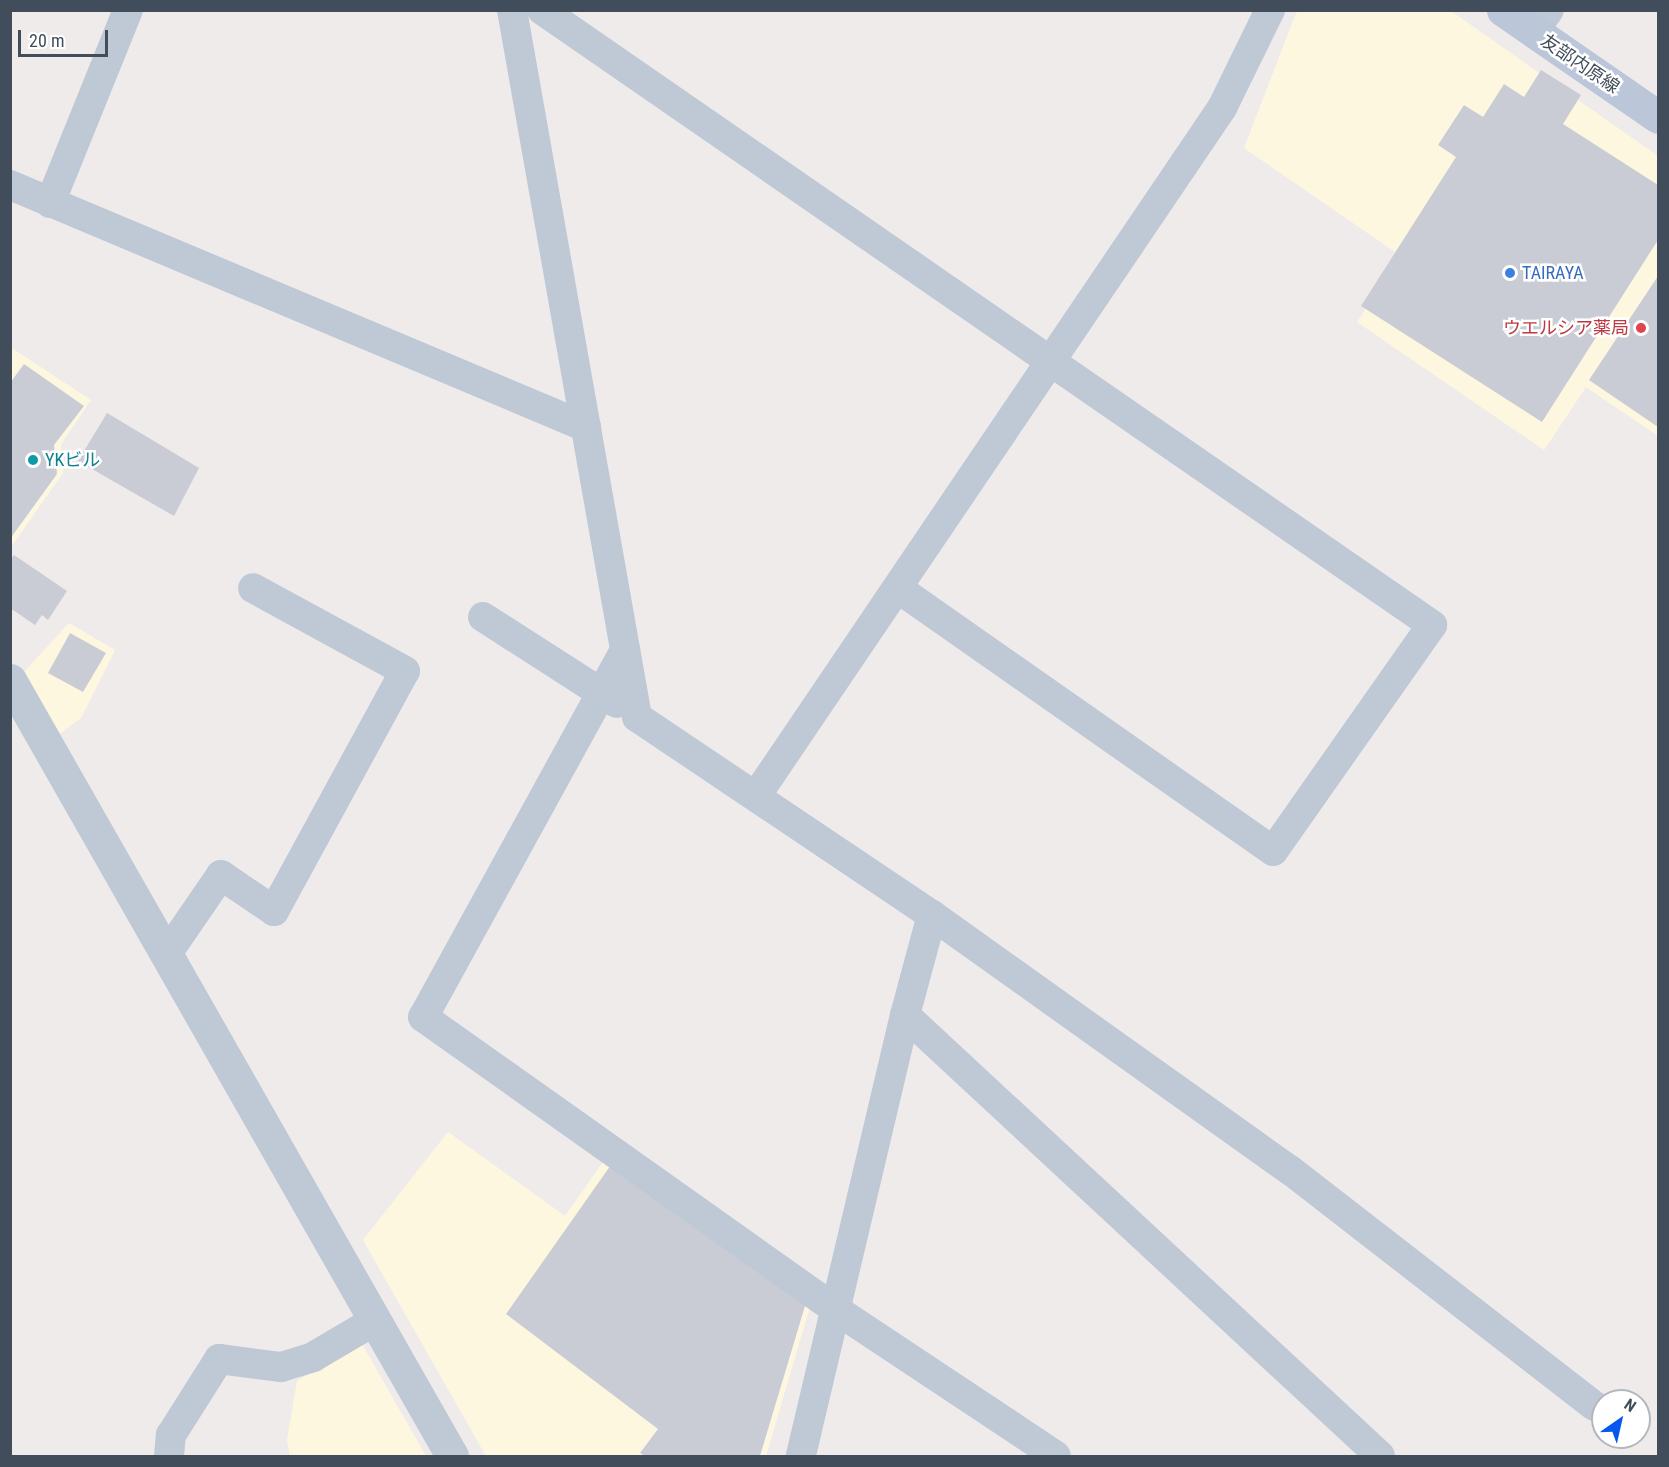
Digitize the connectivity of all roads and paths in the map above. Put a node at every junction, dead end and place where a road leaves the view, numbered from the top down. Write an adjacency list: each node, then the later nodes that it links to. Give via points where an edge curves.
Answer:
1 (128, 10): 9 (street)
2 (512, 10): 11 (street)
3 (542, 10): 10 (street)
4 (1270, 10): 10 (street, via 1222,108)
5 (1503, 10): 6 (main road, 友部内原線)
6 (1541, 21): 7 (main road, 友部内原線)
7 (1659, 117)
8 (10, 185): 9 (street)
9 (50, 203): 11 (street)
10 (1052, 359): 13 (street); 13 (street, via 1432,625 1273,852)
11 (586, 427): 15 (street)
12 (253, 588): 21 (street, via 405,671 274,911 221,875)
13 (898, 588): 19 (street)
14 (483, 616): 17 (street)
15 (625, 650): 17 (street); 18 (street)
16 (10, 680): 21 (street)
17 (600, 693): 18 (street); 23 (street, via 423,1017)
18 (637, 717): 19 (street)
19 (756, 796): 20 (street)
20 (932, 915): 22 (street); 25 (street, via 1290,1170)
21 (166, 955): 24 (street)
22 (904, 1015): 23 (street); 30 (street)
23 (836, 1309): 28 (street); 29 (street)
24 (374, 1321): 26 (street, via 313,1357 281,1367 219,1359 171,1435); 27 (street)
25 (1591, 1404)
26 (169, 1456)
27 (452, 1456)
28 (801, 1456)
29 (1056, 1456)
30 (1380, 1456)

